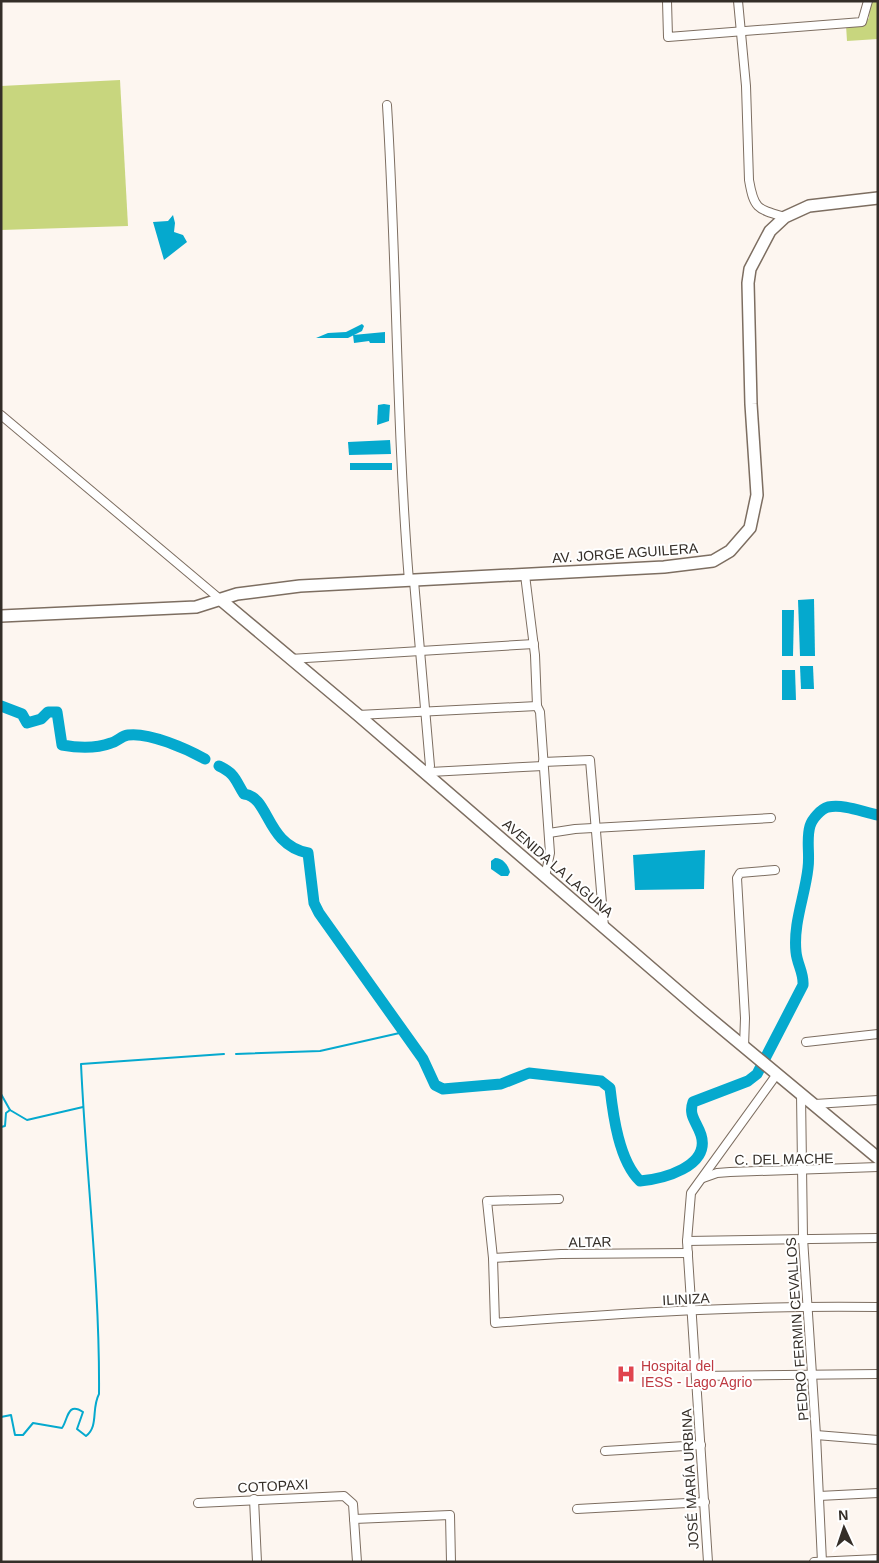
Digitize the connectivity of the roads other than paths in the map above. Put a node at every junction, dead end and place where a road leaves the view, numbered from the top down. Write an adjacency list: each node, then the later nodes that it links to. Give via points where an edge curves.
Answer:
1 (667, 1): 4 (street, via 668,37)
2 (738, 1): 4 (street)
3 (868, 1): 4 (street, via 862,22)
4 (741, 31): 7 (street, via 749,180 753,200 762,210)
5 (387, 105): 10 (street, via 402,491)
6 (878, 198): 7 (street, AV. JORGE AGUILERA, via 828,202)
7 (785, 217): 9 (street, AV. JORGE AGUILERA, via 770,231 750,270 748,283 757,495 750,528 730,550 713,561)
8 (1, 415): 11 (street)
9 (525, 575): 10 (street, AV. JORGE AGUILERA); 13 (street)
10 (411, 581): 11 (street, AV. JORGE AGUILERA, via 300,586 236,594); 14 (street)
11 (221, 600): 12 (street, AV. JORGE AGUILERA, via 196,607); 15 (street, AVENIDA LA LAGUNA)
12 (1, 616)
13 (534, 644): 14 (street); 16 (street)
14 (419, 652): 15 (street); 17 (street)
15 (290, 659): 18 (street, AVENIDA LA LAGUNA)
16 (537, 706): 17 (street); 19 (street)
17 (424, 712): 18 (street); 20 (street)
18 (358, 715): 20 (street, AVENIDA LA LAGUNA)
19 (543, 764): 20 (street); 22 (street, via 590,760); 23 (street)
20 (428, 774): 25 (street, AVENIDA LA LAGUNA)
21 (771, 818): 22 (street)
22 (596, 828): 23 (street); 26 (street)
23 (549, 833): 25 (street, via 550,853)
24 (775, 870): 29 (street, via 740,873 737,878)
25 (545, 877): 26 (street, AVENIDA LA LAGUNA)
26 (604, 927): 29 (street, AVENIDA LA LAGUNA)
27 (878, 1034): 28 (street)
28 (806, 1042)
29 (749, 1050): 30 (street, AVENIDA LA LAGUNA)
30 (774, 1071): 31 (street, AVENIDA LA LAGUNA); 37 (street)
31 (801, 1094): 33 (street, AVENIDA LA LAGUNA); 36 (street, PEDRO FERMIN CEVALLOS)
32 (878, 1100): 33 (street)
33 (815, 1104): 34 (street, AVENIDA LA LAGUNA)
34 (878, 1158)
35 (878, 1167): 36 (street, C. DEL MACHE)
36 (800, 1170): 37 (street, C. DEL MACHE, via 717,1173); 39 (street, PEDRO FERMIN CEVALLOS)
37 (703, 1178): 41 (street, JOSÉ MARÍA URBINA, via 691,1193)
38 (559, 1199): 43 (street, via 487,1201)
39 (803, 1238): 40 (street); 41 (street); 44 (street, PEDRO FERMIN CEVALLOS)
40 (878, 1238)
41 (688, 1241): 42 (street, JOSÉ MARÍA URBINA)
42 (688, 1253): 43 (street, ALTAR); 46 (street, JOSÉ MARÍA URBINA)
43 (493, 1258): 46 (street, ILINIZA, via 495,1322)
44 (808, 1306): 45 (street, ILINIZA); 46 (street, ILINIZA); 47 (street, PEDRO FERMIN CEVALLOS)
45 (878, 1307)
46 (691, 1311): 49 (street, JOSÉ MARÍA URBINA)
47 (812, 1374): 48 (street); 49 (street); 50 (street, PEDRO FERMIN CEVALLOS)
48 (878, 1374)
49 (696, 1376): 52 (street, JOSÉ MARÍA URBINA)
50 (816, 1435): 51 (street); 55 (street, PEDRO FERMIN CEVALLOS)
51 (878, 1440)
52 (701, 1445): 53 (street); 57 (street, JOSÉ MARÍA URBINA)
53 (605, 1451)
54 (878, 1493): 55 (street)
55 (819, 1496): 67 (street, PEDRO FERMIN CEVALLOS)
56 (254, 1499): 58 (street, COTOPAXI); 60 (street, COTOPAXI, via 337,1495 348,1498 353,1504); 62 (street)
57 (705, 1502): 59 (street); 65 (street, JOSÉ MARÍA URBINA)
58 (198, 1503)
59 (577, 1509)
60 (354, 1519): 63 (street); 64 (street, via 450,1515)
61 (878, 1559): 67 (street)
62 (257, 1562)
63 (357, 1562)
64 (451, 1562)
65 (708, 1562)
66 (814, 1562): 67 (street)
67 (822, 1562)

